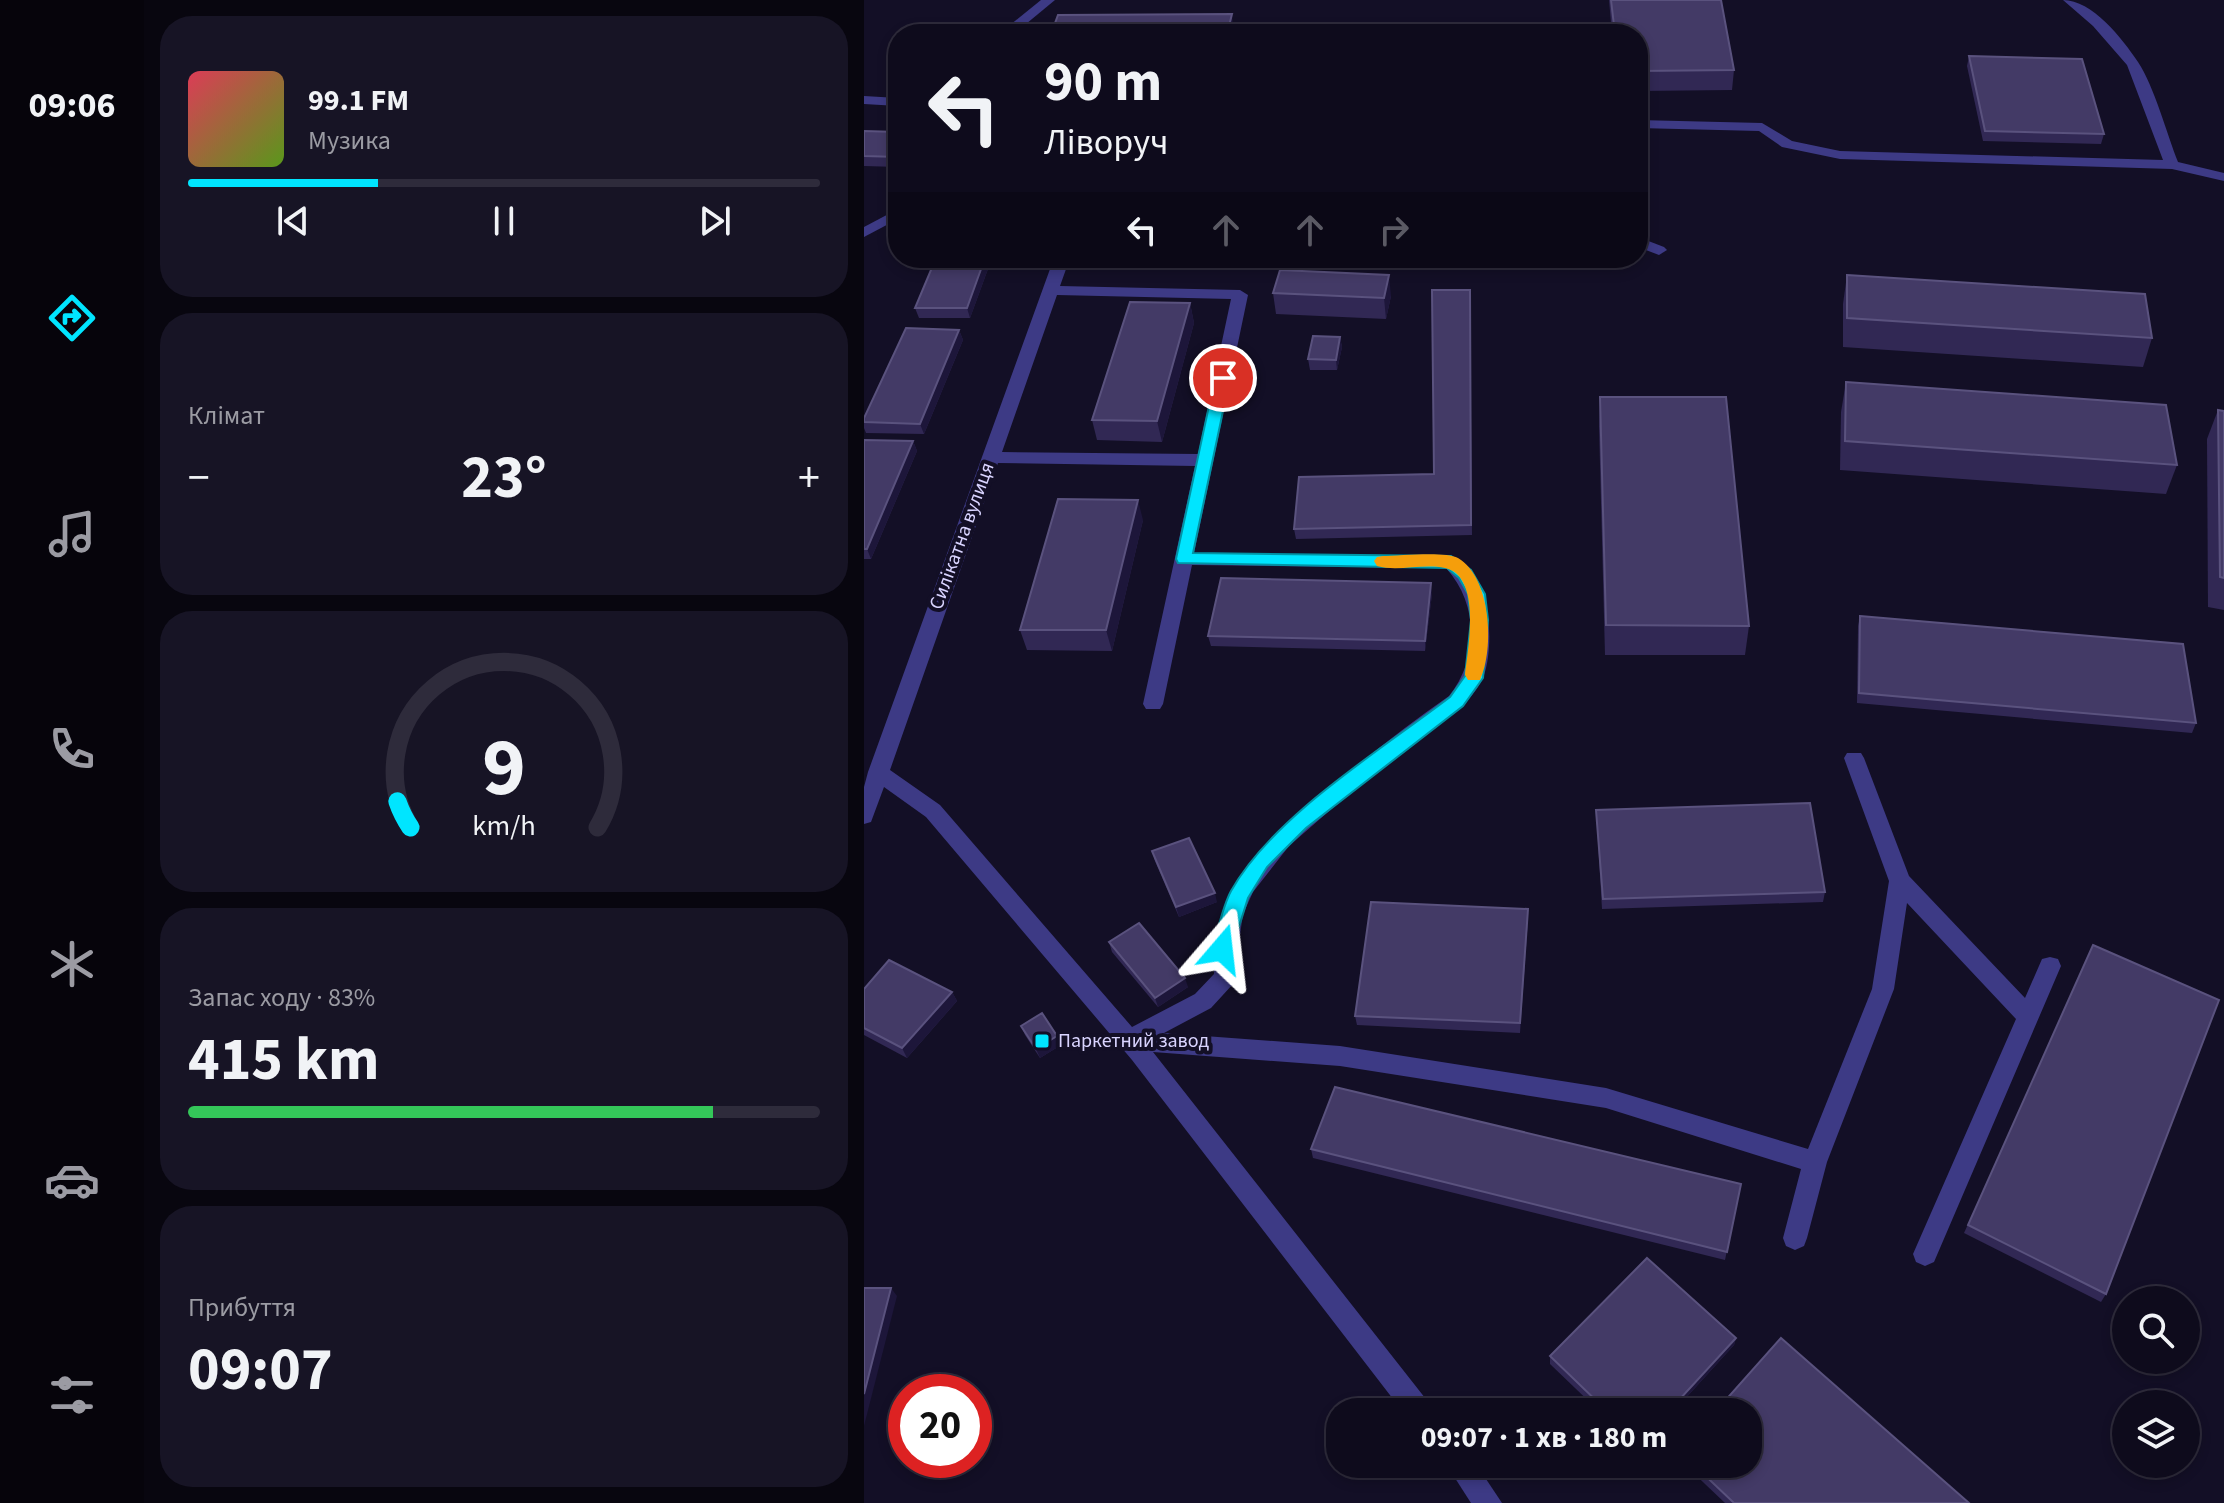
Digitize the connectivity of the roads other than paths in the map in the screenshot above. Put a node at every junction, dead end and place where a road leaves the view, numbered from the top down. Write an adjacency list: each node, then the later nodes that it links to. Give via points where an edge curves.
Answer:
1 (1049, 0): 3 (street)
2 (2069, 0): 7 (street, via 2098,23 2133,64)
3 (1019, 24)
4 (864, 100): 5 (street)
5 (888, 101)
6 (1648, 124): 7 (street, via 1762,127 1787,144 1840,155)
7 (2172, 165): 8 (street)
8 (2224, 177)
9 (888, 219): 10 (street)
10 (864, 233)
11 (1648, 246): 12 (street)
12 (1659, 250)
13 (1059, 268): 14 (street, Силікатна вулиця)
14 (1051, 290): 15 (street, Силікатна вулиця); 16 (street, via 1240,295)
15 (991, 457): 16 (street); 20 (street, Силікатна вулиця)
16 (1205, 460): 17 (street)
17 (1184, 559): 18 (street); 25 (street, via 1451,562 1476,594 1478,650 1474,678 1456,701 1300,822 1260,861 1238,896 1222,949 1225,977 1203,1001)
18 (1153, 704)
19 (1854, 758): 22 (street)
20 (871, 771): 21 (street, Силікатна вулиця); 25 (street, via 933,811)
21 (864, 816)
22 (1900, 881): 24 (street); 26 (street, via 1883,989)
23 (2050, 966): 24 (street)
24 (2027, 1015): 28 (street)
25 (1129, 1040): 26 (street, via 1340,1056 1606,1098); 29 (street)
26 (1815, 1162): 27 (street)
27 (1795, 1238)
28 (1925, 1254)
29 (1409, 1398)
30 (1469, 1478): 31 (street)
31 (1488, 1503)

